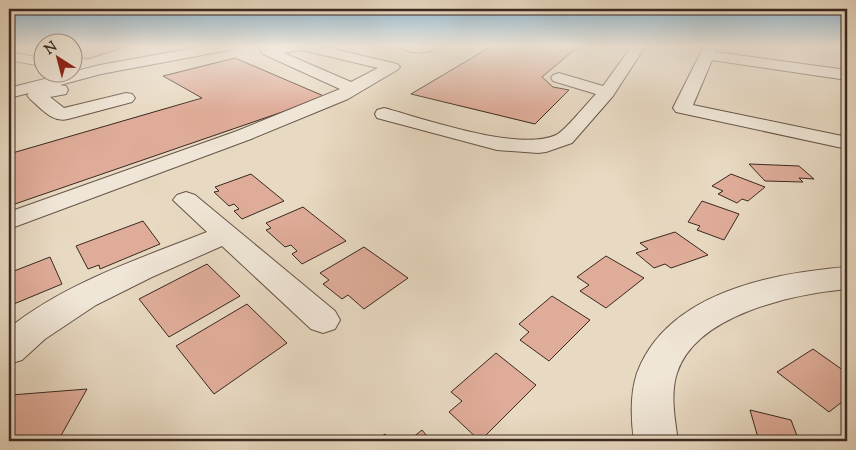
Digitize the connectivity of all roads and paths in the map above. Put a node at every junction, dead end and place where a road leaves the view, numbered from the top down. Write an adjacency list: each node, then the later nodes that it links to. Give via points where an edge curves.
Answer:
1 (119, 67): 7 (street)
2 (306, 67): 10 (street)
3 (392, 67): 10 (street)
4 (624, 67): 11 (street)
5 (701, 67): 14 (street, via 682,108)
6 (801, 67): 8 (street)
7 (87, 73): 12 (street)
8 (847, 75)
9 (559, 78): 11 (street)
10 (352, 88): 16 (street, via 244,136)
11 (607, 92): 13 (street, via 566,139 538,147 497,144)
12 (9, 94)
13 (384, 114)
14 (847, 143)
15 (186, 200): 17 (street)
16 (9, 221)
17 (226, 234): 19 (street); 20 (street, via 76,302 32,328)
18 (847, 278): 21 (street, via 760,292 707,316 685,332 666,354 657,373 653,395)
19 (323, 320)
20 (9, 349)
21 (656, 441)

